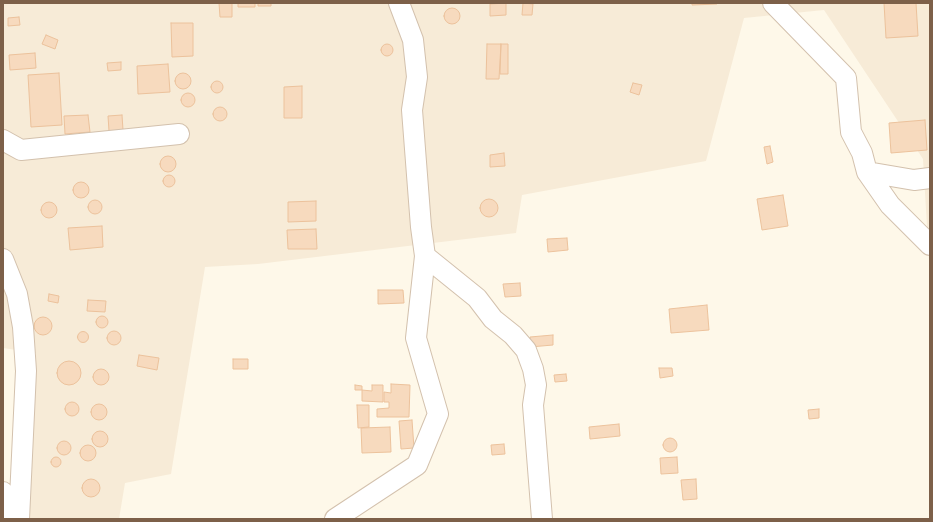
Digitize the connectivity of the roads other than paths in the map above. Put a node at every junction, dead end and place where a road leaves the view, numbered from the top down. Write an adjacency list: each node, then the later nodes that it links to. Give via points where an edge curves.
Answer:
1 (399, 3): 8 (street, via 413,40 417,77 412,110)
2 (773, 3): 5 (street, via 846,78 851,132 862,153)
3 (179, 134): 4 (street, via 21,150)
4 (3, 140)
5 (867, 172): 6 (street, via 914,180); 7 (street, via 890,205)
6 (930, 178)
7 (930, 245)
8 (425, 256): 14 (street, via 416,338 438,414 417,465); 15 (street, via 477,298 493,319 526,350 536,386 533,405)
9 (3, 259): 10 (street)
10 (10, 300): 13 (street, via 24,327 26,371)
11 (3, 492): 12 (street)
12 (5, 519)
13 (19, 519)
14 (335, 519)
15 (542, 519)

